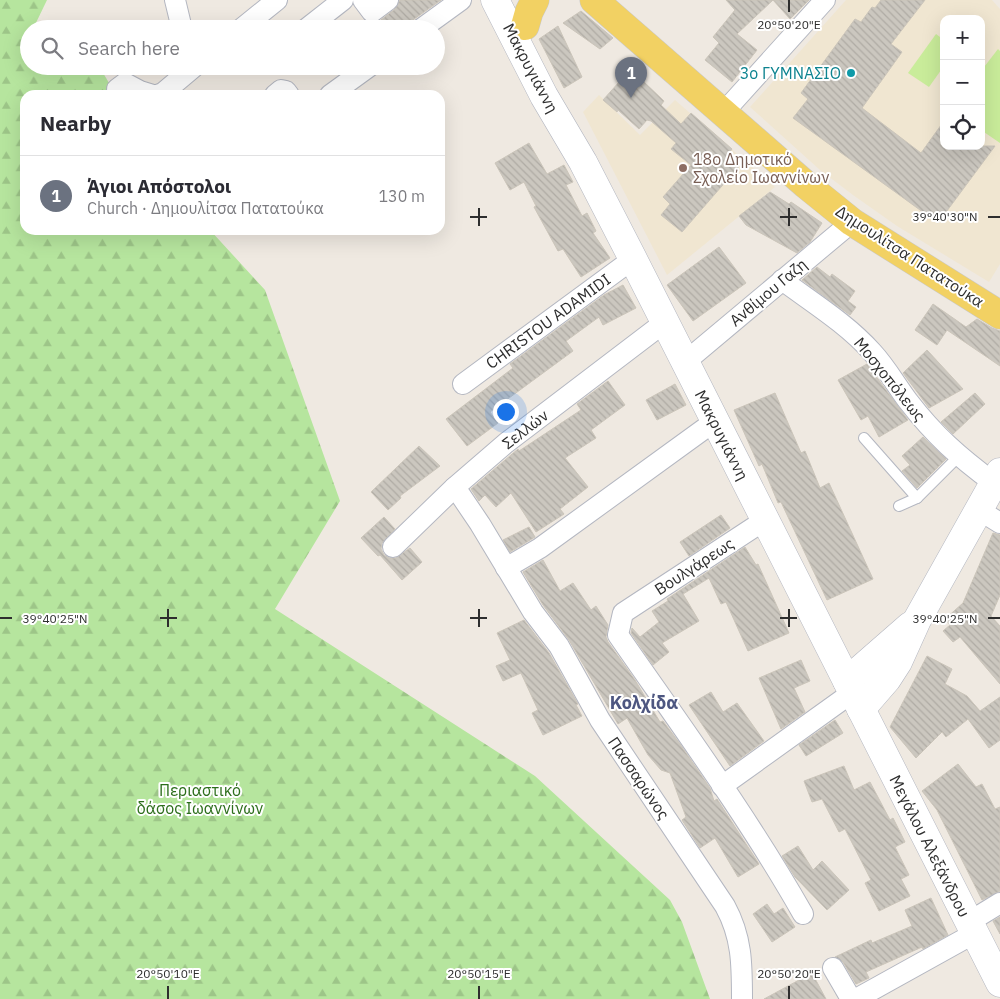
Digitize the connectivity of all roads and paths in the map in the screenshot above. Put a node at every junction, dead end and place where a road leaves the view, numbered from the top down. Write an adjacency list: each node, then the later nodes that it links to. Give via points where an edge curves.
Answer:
1 (175, 0): 12 (street)
2 (343, 0): 14 (street)
3 (362, 0): 4 (street, via 372,12)
4 (388, 0)
5 (461, 0): 15 (street)
6 (495, 0): 24 (main road, Μακρυγιάννη, via 544,96)
7 (513, 0): 16 (main road, Μακρυγιάννη)
8 (535, 0): 16 (main road)
9 (594, 0): 23 (main road, Δημουλίτσα Πατατούκα)
10 (825, 0): 23 (street)
11 (275, 1): 13 (street)
12 (180, 20)
13 (253, 20)
14 (317, 20)
15 (434, 20)
16 (525, 26): 24 (main road, Μακρυγιάννη, via 551,79)
17 (184, 75): 21 (street)
18 (358, 75): 22 (street)
19 (118, 90): 20 (street, via 125,83)
20 (141, 90)
21 (167, 90)
22 (337, 90)
23 (723, 113): 25 (main road, Δημουλίτσα Πατατούκα)
24 (583, 162): 26 (main road, Μακρυγιάννη)
25 (852, 222): 27 (street, Ανθίμου Γαζη); 28 (main road, Δημουλίτσα Πατατούκα)
26 (633, 259): 29 (main road, Μακρυγιάννη); 31 (street, CHRISTOU ADAMIDI)
27 (782, 280): 30 (street, Ανθίμου Γαζη); 34 (street, Μοσχοπόλεως, via 872,352 921,417)
28 (1000, 315)
29 (665, 322): 30 (main road, Μακρυγιάννη); 36 (street, Σελλών, via 506,443)
30 (685, 362): 32 (main road, Μακρυγιάννη)
31 (463, 384)
32 (715, 421): 40 (main road, Μακρυγιάννη); 42 (street, via 540,548)
33 (864, 438): 37 (lane)
34 (959, 456): 35 (street, Μοσχοπόλεως); 37 (lane)
35 (997, 477): 39 (main road)
36 (455, 487): 41 (street, Σελλών); 42 (street, Πασσαρώνος)
37 (917, 498): 38 (lane)
38 (899, 506)
39 (990, 516): 43 (main road, via 917,620 887,679)
40 (765, 520): 43 (main road, Μακρυγιάννη); 44 (street, Βουλγάρεως, via 624,613 618,635)
41 (393, 546)
42 (506, 568): 50 (street, Πασσαρώνος, via 559,646 600,720 725,906 738,934)
43 (854, 694): 44 (street); 47 (main road, Μεγάλου Αλεξάνδρου)
44 (722, 786): 46 (street, via 784,879)
45 (1000, 904): 47 (street)
46 (803, 914)
47 (972, 928): 49 (main road, Μεγάλου Αλεξάνδρου); 52 (street)
48 (833, 968): 51 (street)
49 (1000, 984)
50 (742, 999)
51 (851, 999)
52 (856, 999)

